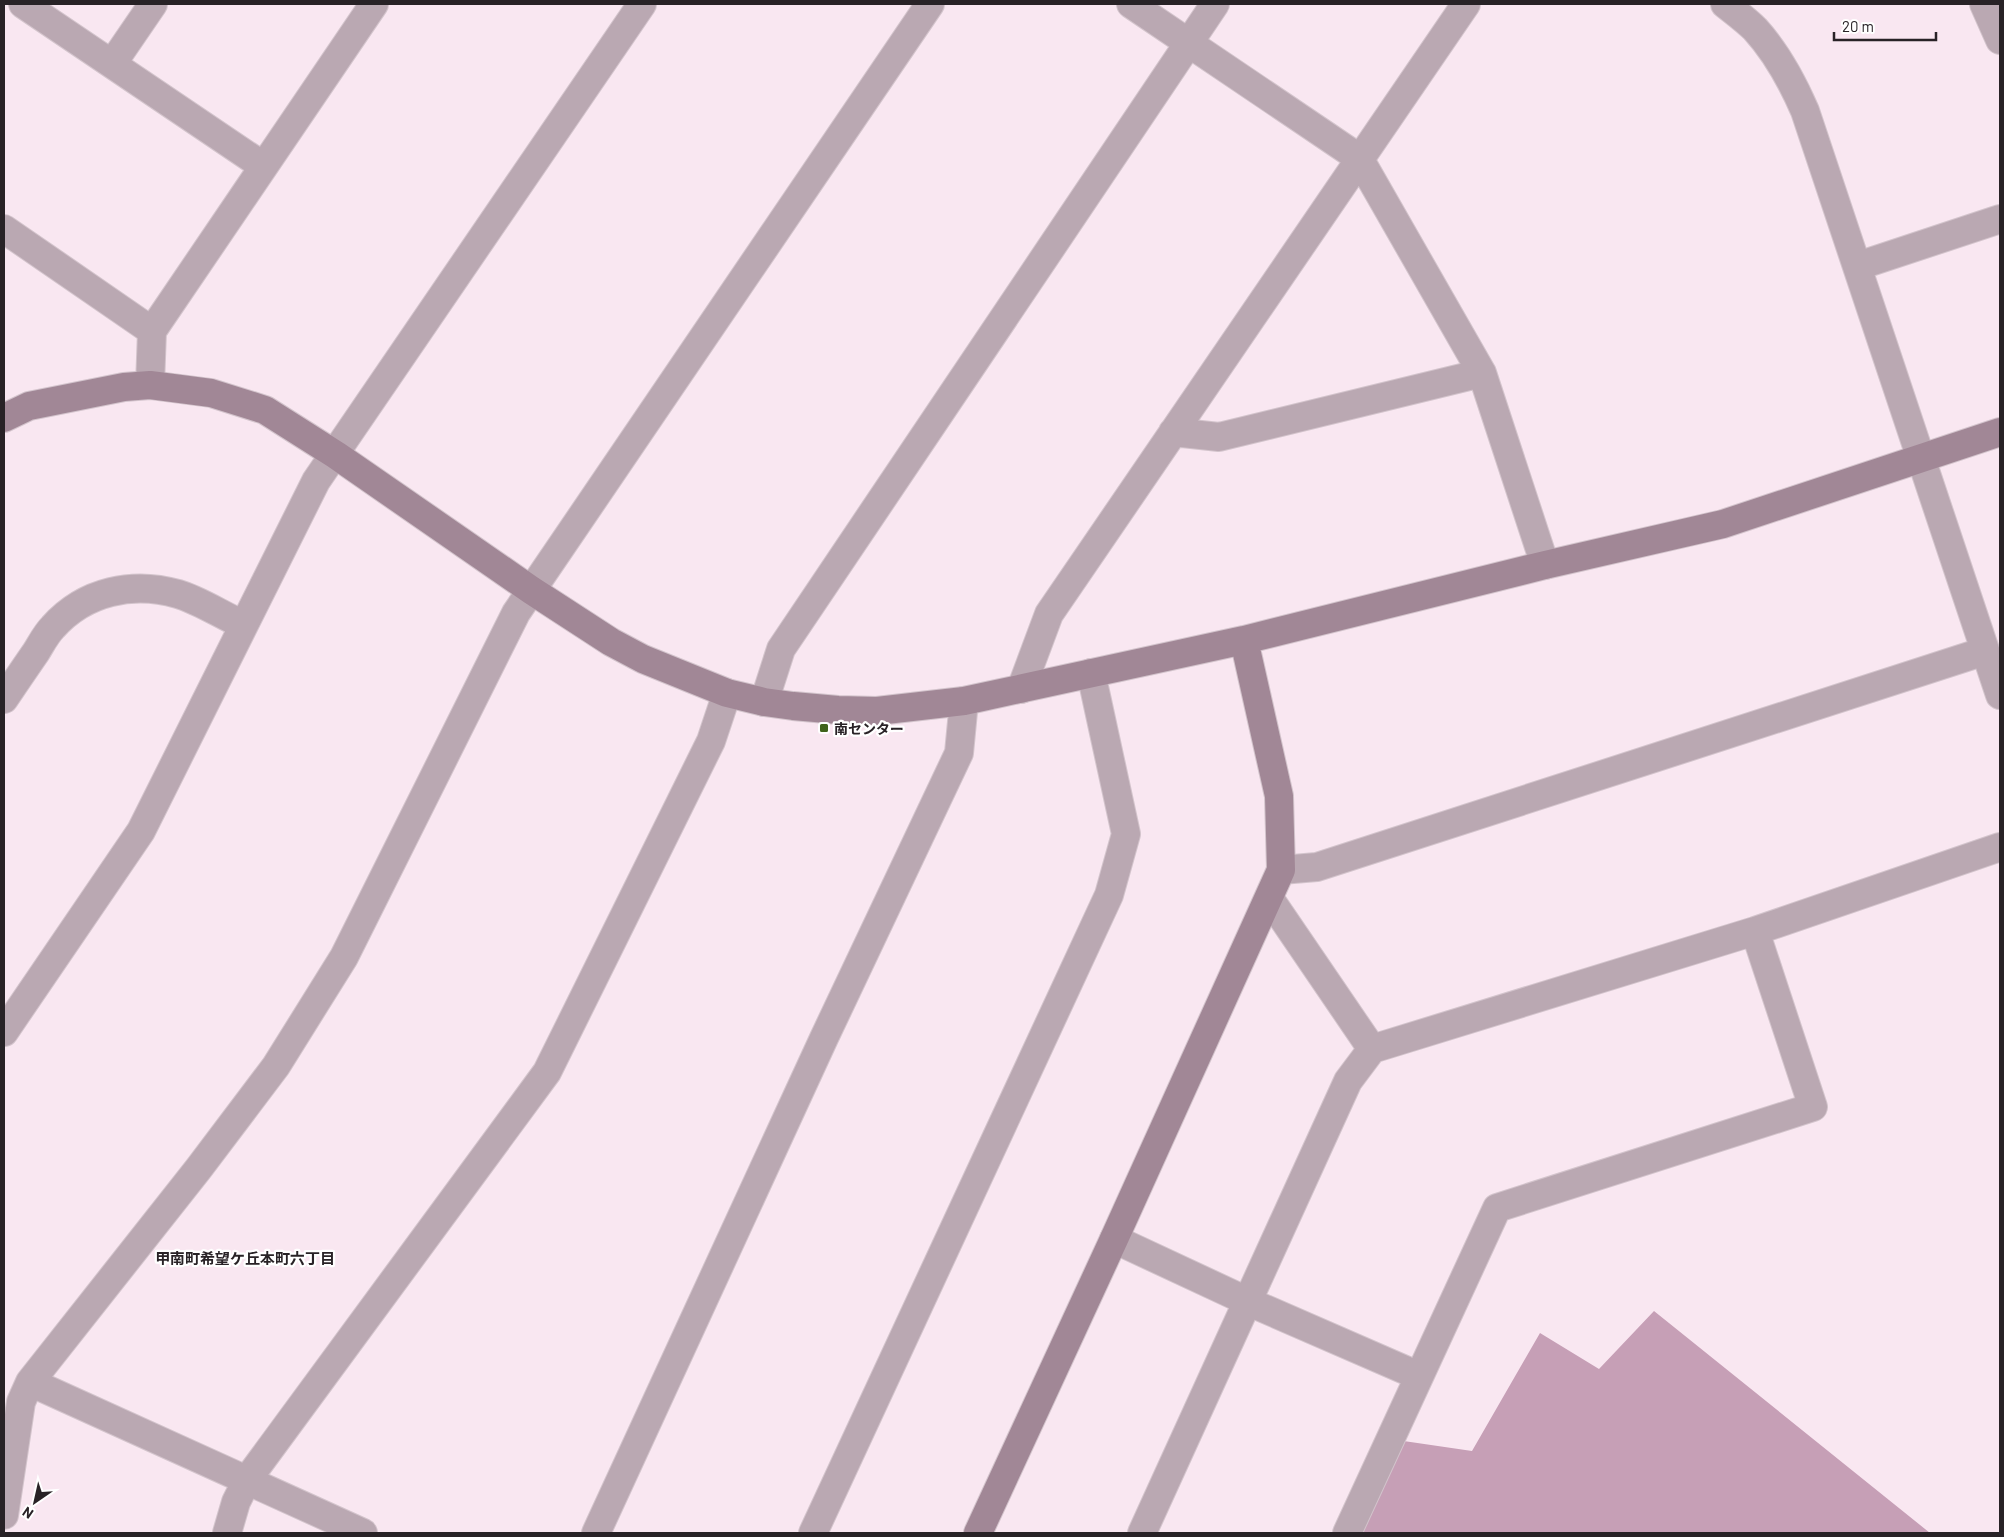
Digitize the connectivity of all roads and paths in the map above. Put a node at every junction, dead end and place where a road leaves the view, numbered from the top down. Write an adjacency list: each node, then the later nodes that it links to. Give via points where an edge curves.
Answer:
1 (22, 4): 13 (street)
2 (153, 4): 13 (street)
3 (374, 4): 15 (street)
4 (642, 4): 25 (street)
5 (930, 4): 28 (street)
6 (1131, 4): 12 (street)
7 (1216, 4): 12 (street)
8 (1466, 4): 14 (street)
9 (1725, 4): 18 (street, via 1754,28 1790,78 1805,111)
10 (1984, 4): 11 (street)
11 (2000, 40)
12 (1189, 43): 14 (street); 38 (street, via 781,649)
13 (112, 64): 15 (street)
14 (1359, 158): 20 (street); 23 (street)
15 (263, 166): 19 (street)
16 (2000, 219): 18 (street)
17 (4, 229): 19 (street)
18 (1858, 266): 26 (street)
19 (152, 331): 21 (street)
20 (1482, 373): 23 (street, via 1220,437); 27 (street)
21 (150, 385): 22 (street, via 29,406); 25 (street, via 211,393 265,410)
22 (4, 418)
23 (1173, 432): 33 (street, via 1049,614)
24 (2000, 432): 26 (street)
25 (336, 454): 28 (street); 29 (street, via 316,481)
26 (1920, 458): 27 (street, via 1723,524); 31 (street)
27 (1545, 565): 30 (street)
28 (531, 590): 34 (street, via 611,642 650,662); 48 (street, via 516,613 344,957 276,1066)
29 (244, 625): 36 (street, via 180,595 150,588 124,588 101,595 83,603 52,627); 43 (street, via 141,831)
30 (1244, 640): 32 (street); 40 (street, via 1279,796)
31 (1985, 651): 35 (street); 40 (street, via 1317,867)
32 (1091, 673): 33 (street); 54 (street, via 1126,834 1109,895)
33 (1021, 689): 37 (street)
34 (727, 693): 38 (street); 49 (street, via 712,741 547,1072)
35 (2000, 695)
36 (4, 699)
37 (964, 701): 38 (street, via 877,711); 53 (street, via 959,753)
38 (764, 702)
39 (2000, 847): 42 (street)
40 (1281, 870): 41 (street)
41 (1269, 898): 44 (street); 45 (street)
42 (1754, 931): 44 (street); 47 (street, via 1813,1107 1497,1208)
43 (4, 1032)
44 (1372, 1049): 46 (street, via 1348,1082)
45 (1114, 1239): 46 (street); 55 (street)
46 (1249, 1302): 47 (street); 56 (street)
47 (1419, 1376): 57 (street)
48 (30, 1382): 49 (street); 50 (street, via 22,1402)
49 (247, 1480): 51 (street, via 236,1502); 52 (street)
50 (4, 1515)
51 (227, 1533)
52 (363, 1533)
53 (596, 1533)
54 (813, 1533)
55 (978, 1533)
56 (1142, 1533)
57 (1347, 1533)

